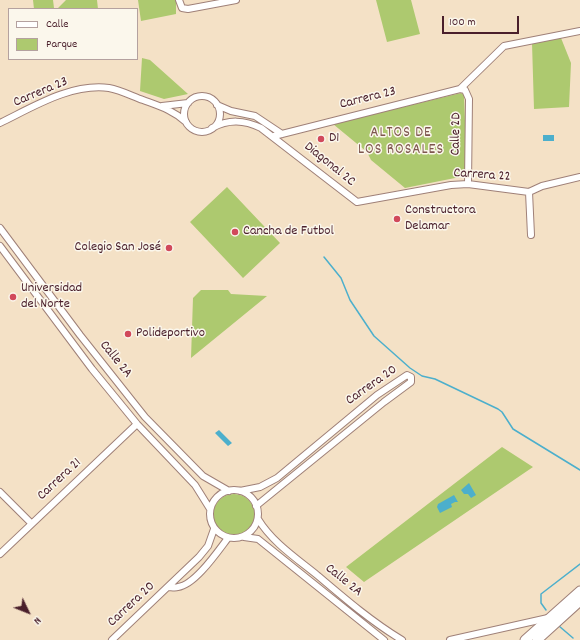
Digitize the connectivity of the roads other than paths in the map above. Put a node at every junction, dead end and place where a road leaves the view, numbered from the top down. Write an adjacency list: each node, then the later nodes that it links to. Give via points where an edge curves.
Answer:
1 (179, 0): 2 (street, via 182,8)
2 (236, 0)
3 (580, 31): 4 (street, via 504,46)
4 (460, 88): 11 (street, Carrera 23); 15 (street, Calle 2D, via 465,90 469,99)
5 (188, 103): 6 (street, via 203,96 211,98); 7 (street, Carrera 23); 8 (street, via 184,112)
6 (217, 105): 10 (street, via 219,120); 11 (street, via 255,116)
7 (161, 106): 8 (street, Carrera 23, via 176,113); 9 (street, Carrera 23, via 109,88 81,89 42,102)
8 (186, 122): 10 (street, via 201,132)
9 (0, 123)
10 (212, 128): 12 (street, via 223,122 242,121 255,124)
11 (282, 134): 12 (street, Carrera 23); 13 (street, Diagonal 2C)
12 (274, 136): 13 (street, Diagonal 2C)
13 (287, 146): 17 (street, Diagonal 2C)
14 (580, 177): 16 (street, Carrera 22, via 542,186)
15 (468, 184): 16 (street, Carrera 22); 17 (street, Carrera 22)
16 (529, 192): 19 (street)
17 (357, 202)
18 (0, 228): 22 (street, Calle 2A, via 80,335 145,416 204,476)
19 (530, 235)
20 (0, 246): 21 (street, Calle 2A, via 92,369)
21 (137, 424): 26 (street, Calle 2A, via 195,485); 28 (street, Carrera 21)
22 (229, 491): 23 (street); 26 (street, via 217,497)
23 (240, 491): 25 (street, via 251,497); 25 (street, Carrera 20, via 260,487 277,478 376,395 407,375 411,377 411,382)
24 (0, 492): 28 (street)
25 (256, 506): 27 (street)
26 (210, 509): 29 (street)
27 (258, 518): 30 (street); 39 (street, Calle 2A, via 272,538 339,594)
28 (31, 523): 32 (street, Carrera 21)
29 (214, 529): 31 (street); 33 (street, Carrera 20, via 205,550)
30 (244, 537): 31 (street); 38 (street, Calle 2A, via 258,539)
31 (228, 538): 33 (street, Carrera 20, via 206,566 190,581 179,587)
32 (0, 554)
33 (168, 587): 37 (street, Carrera 20)
34 (580, 591): 36 (highway)
35 (580, 601): 42 (highway)
36 (548, 618): 40 (street); 41 (highway)
37 (112, 640)
38 (384, 640)
39 (402, 640)
40 (450, 640)
41 (525, 640)
42 (537, 640)

